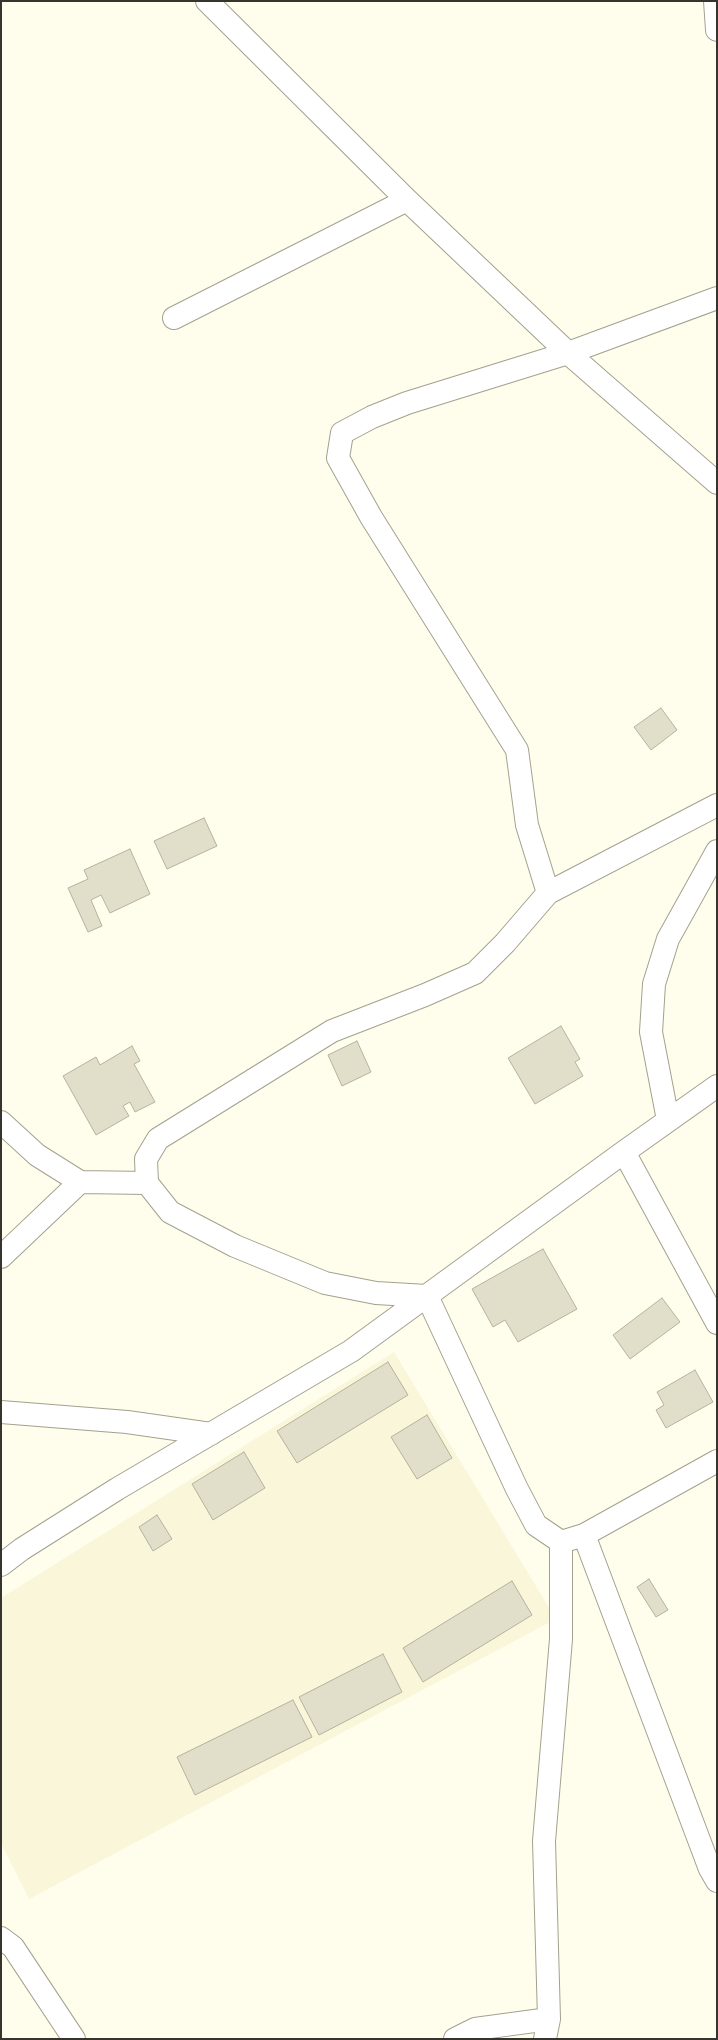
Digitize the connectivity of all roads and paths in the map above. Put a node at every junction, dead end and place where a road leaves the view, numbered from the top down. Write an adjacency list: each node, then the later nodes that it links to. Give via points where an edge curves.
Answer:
1 (207, 1): 4 (street)
2 (715, 1): 3 (street)
3 (717, 30)
4 (407, 200): 6 (street); 7 (street)
5 (717, 298): 7 (street)
6 (174, 318)
7 (568, 353): 8 (street); 11 (street, via 406,403 372,417 342,433 338,458 371,517 517,750 527,825)
8 (717, 482)
9 (717, 805): 11 (street)
10 (717, 851): 13 (street, via 668,939 654,984 651,1032)
11 (548, 892): 17 (street, via 505,943 475,973 332,1031 158,1140 146,1159)
12 (717, 1086): 13 (street)
13 (668, 1120): 15 (street)
14 (1, 1122): 16 (street, via 37,1155)
15 (624, 1152): 19 (street); 20 (street)
16 (80, 1182): 17 (street); 18 (street)
17 (147, 1183): 19 (street, via 170,1212 235,1246 325,1283 376,1293)
18 (1, 1257)
19 (427, 1296): 22 (street, via 351,1351); 25 (street, via 536,1525)
20 (717, 1323)
21 (1, 1412): 22 (street, via 127,1422)
22 (211, 1434): 26 (street, via 111,1493)
23 (717, 1461): 24 (street)
24 (584, 1535): 25 (street); 27 (street, via 710,1869)
25 (562, 1542): 29 (street, via 561,1639 544,1841)
26 (1, 1565)
27 (717, 1881)
28 (1, 1938): 30 (street, via 13,1947)
29 (547, 2029): 31 (street, via 475,2029)
30 (74, 2039)
31 (455, 2039)

